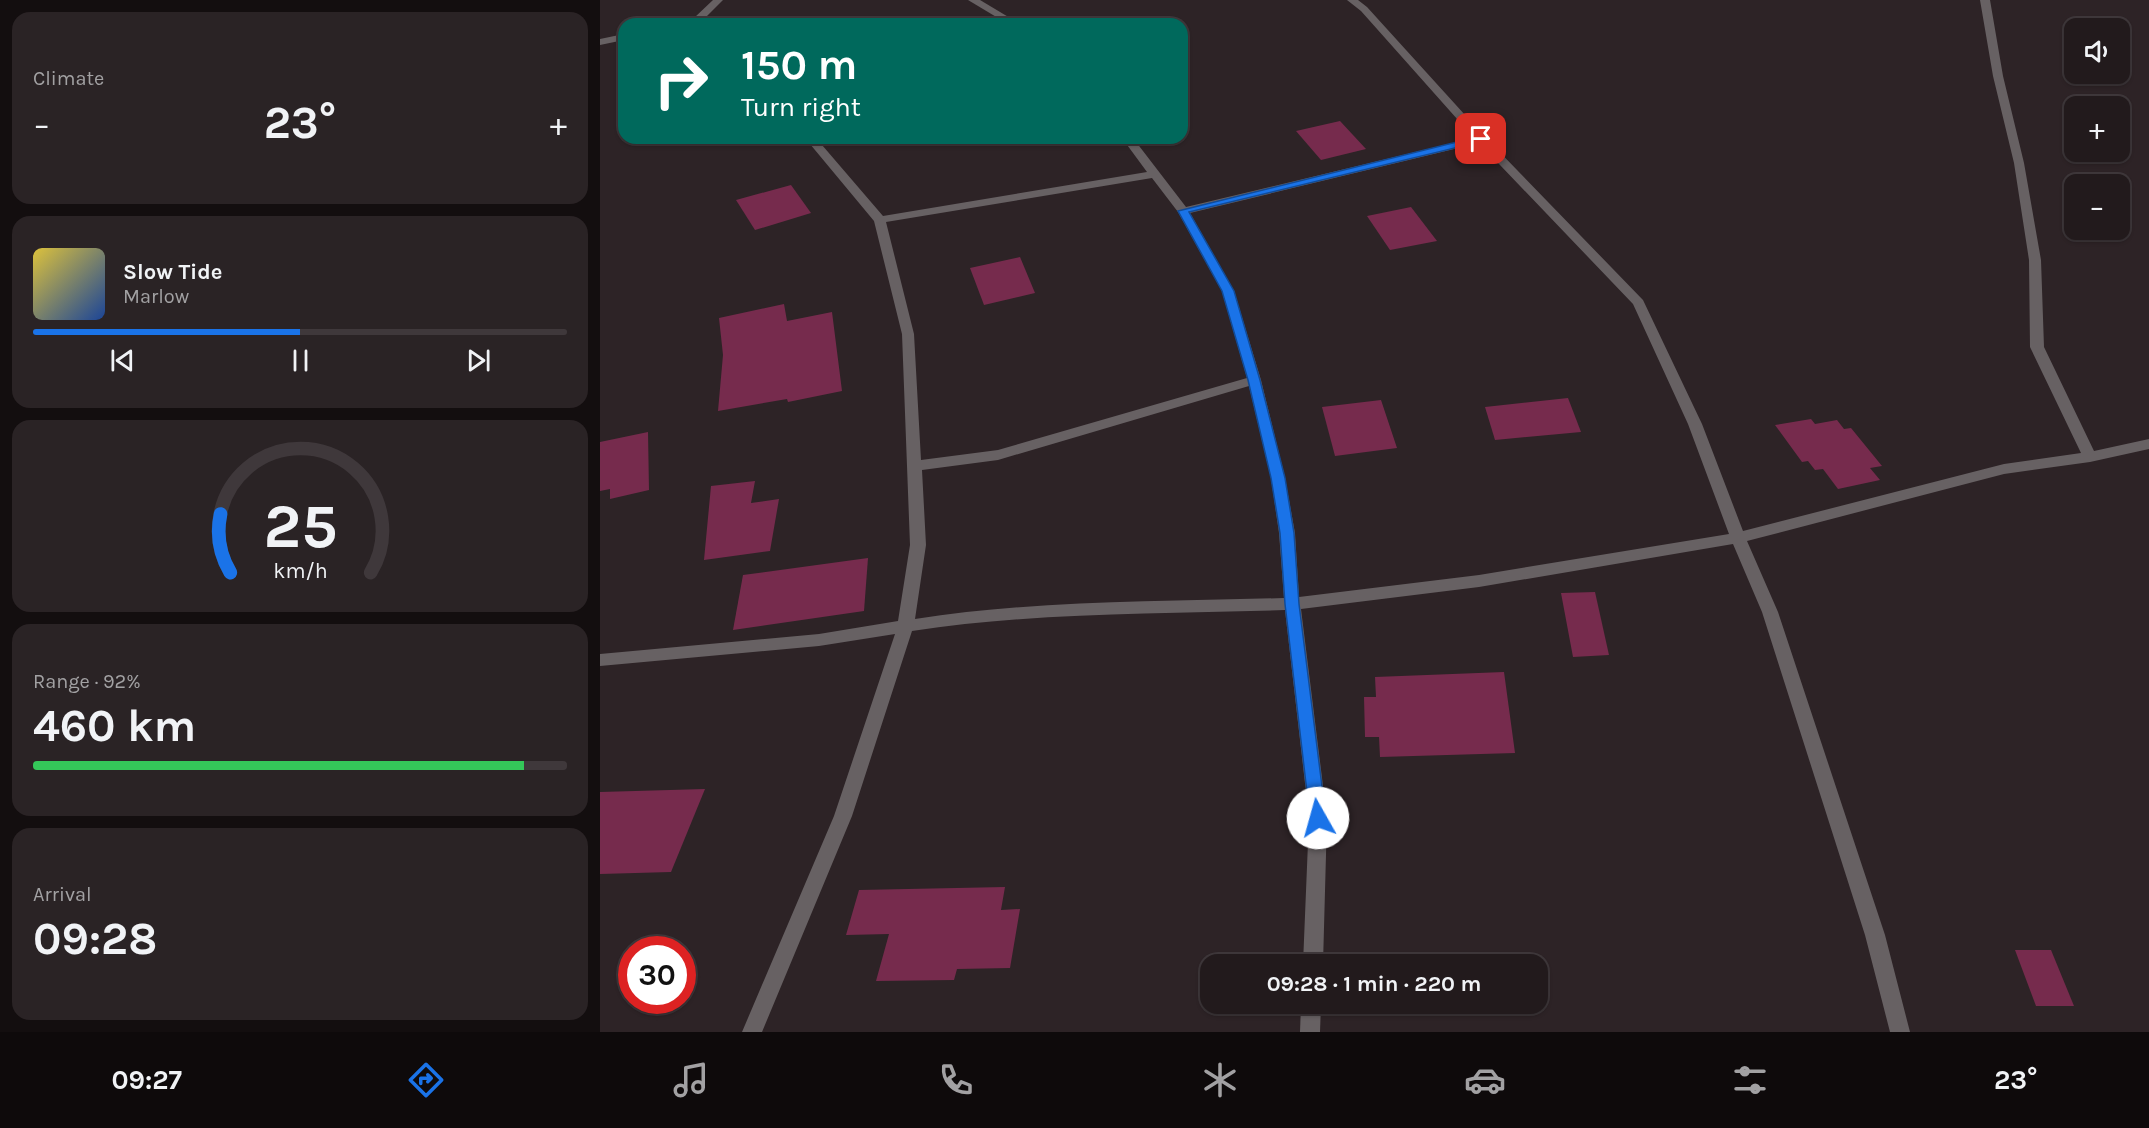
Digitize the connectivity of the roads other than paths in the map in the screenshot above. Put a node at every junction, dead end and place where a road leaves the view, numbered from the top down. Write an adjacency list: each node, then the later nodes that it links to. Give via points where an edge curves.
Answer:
1 (718, 0): 5 (street)
2 (974, 0): 6 (street)
3 (1352, 0): 9 (street, via 1365,9)
4 (1985, 0): 17 (street, via 2035,260 2037,347)
5 (701, 18)
6 (1005, 18)
7 (618, 38): 8 (street)
8 (600, 42)
9 (1481, 139): 13 (street); 19 (street, via 1639,303 1695,424)
10 (815, 144): 14 (street)
11 (1132, 144): 12 (street)
12 (1155, 174): 13 (street); 14 (street)
13 (1183, 211): 15 (street, via 1228,291)
14 (880, 220): 18 (street, via 908,334)
15 (1254, 380): 18 (street, via 998,455); 20 (street, via 1278,478)
16 (2148, 446): 17 (street)
17 (2090, 457): 19 (street, via 2004,469)
18 (915, 466): 21 (street, via 918,545)
19 (1738, 538): 20 (street, via 1479,581); 27 (street, via 1770,612 1809,729 1875,935)
20 (1292, 604): 21 (street, via 1027,613); 23 (street, via 1318,818)
21 (906, 625): 22 (street, via 819,640); 25 (street, via 843,816)
22 (600, 660)
23 (1313, 954)
24 (1311, 1014): 26 (street)
25 (752, 1032)
26 (1310, 1032)
27 (1900, 1032)

